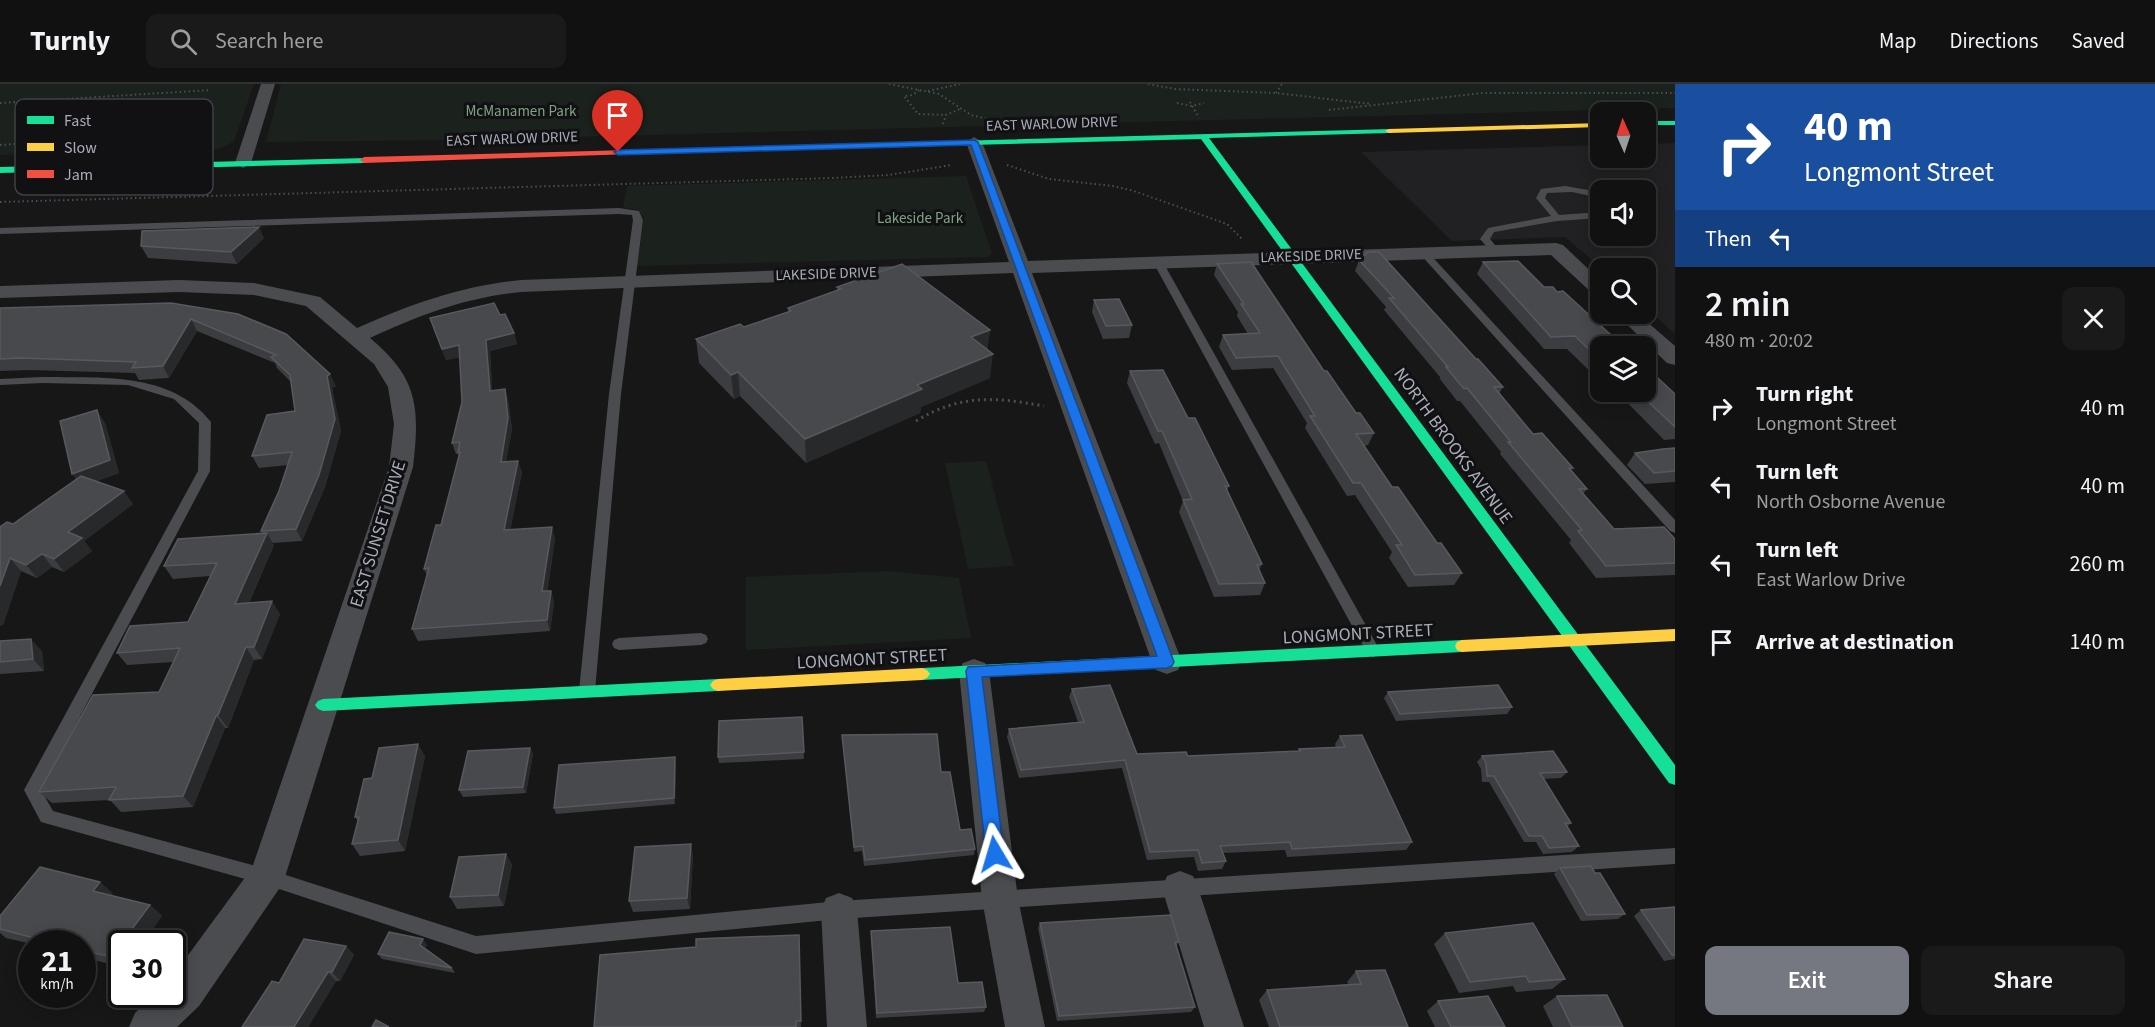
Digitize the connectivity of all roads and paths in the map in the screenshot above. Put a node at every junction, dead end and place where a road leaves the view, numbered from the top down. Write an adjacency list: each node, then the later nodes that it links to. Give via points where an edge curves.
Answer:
1 (268, 84): 36 (street)
2 (890, 84): 7 (path)
3 (960, 84): 8 (path)
4 (1148, 84): 9 (path, via 1175,89)
5 (1282, 84): 9 (path)
6 (211, 90): 11 (path)
7 (920, 90): 8 (path); 22 (path, via 904,96 918,114)
8 (928, 91): 20 (path)
9 (1276, 93): 18 (path)
10 (1675, 93): 18 (path, via 1517,91)
11 (91, 98): 12 (path)
12 (73, 99)
13 (15, 102): 15 (path)
14 (1190, 102): 19 (path)
15 (0, 103)
16 (1177, 103): 19 (path)
17 (1204, 103): 19 (path)
18 (1379, 104): 21 (path)
19 (1192, 106): 24 (path)
20 (961, 109): 22 (path); 26 (path)
21 (1321, 111)
22 (946, 115): 31 (path)
23 (1188, 116): 24 (path)
24 (1198, 116): 25 (path); 27 (path)
25 (1209, 116)
26 (997, 121)
27 (1201, 121)
28 (1656, 123): 29 (street)
29 (1675, 123)
30 (1590, 125): 32 (street, EAST WARLOW DRIVE)
31 (945, 130)
32 (1203, 136): 33 (street, EAST WARLOW DRIVE); 50 (street, NORTH BROOKS AVENUE)
33 (974, 142): 36 (street, EAST WARLOW DRIVE); 52 (street)
34 (15, 144): 35 (path)
35 (0, 145)
36 (243, 163): 38 (street, EAST WARLOW DRIVE)
37 (958, 163): 43 (path, via 931,170 833,178)
38 (213, 164)
39 (1003, 164): 47 (path, via 1049,179 1134,191 1227,224)
40 (0, 170): 41 (street, EAST WARLOW DRIVE)
41 (15, 170)
42 (1590, 192): 45 (lane, via 1557,187 1544,191 1540,198)
43 (0, 202)
44 (1590, 216): 45 (lane)
45 (1557, 218): 48 (lane, via 1491,230 1485,239)
46 (0, 231): 53 (lane, via 636,213 639,220)
47 (1247, 243)
48 (1495, 250): 49 (street, LAKESIDE DRIVE); 54 (street, LAKESIDE DRIVE, via 1556,249)
49 (1423, 252): 50 (street, LAKESIDE DRIVE); 62 (lane)
50 (1291, 257): 51 (street, LAKESIDE DRIVE); 65 (street, NORTH BROOKS AVENUE)
51 (1158, 262): 52 (street, LAKESIDE DRIVE); 67 (lane)
52 (1020, 267): 53 (street, LAKESIDE DRIVE); 68 (street)
53 (630, 280): 57 (street, LAKESIDE DRIVE, via 507,286 465,294); 70 (lane, via 615,394)
54 (1590, 281)
55 (0, 292): 57 (street, EAST SUNSET DRIVE, via 179,286 254,289 313,302)
56 (1637, 324): 58 (street)
57 (356, 336): 71 (street, EAST SUNSET DRIVE, via 383,360 399,387 406,424 401,467)
58 (1675, 358)
59 (0, 382): 74 (lane, via 129,382 178,397 205,422 204,471 32,790 46,817)
60 (1044, 406): 61 (path, via 1000,398 971,398 934,408)
61 (916, 421)
62 (1675, 528)
63 (1675, 635): 65 (street, LONGMONT STREET)
64 (701, 639): 66 (lane)
65 (1574, 640): 67 (street, LONGMONT STREET); 72 (street, NORTH BROOKS AVENUE)
66 (619, 644)
67 (1373, 651): 68 (street, LONGMONT STREET)
68 (1167, 662): 69 (street, LONGMONT STREET)
69 (974, 671): 70 (street, LONGMONT STREET); 76 (street)
70 (587, 692): 71 (street, LONGMONT STREET)
71 (323, 705): 74 (street, EAST SUNSET DRIVE)
72 (1675, 778)
73 (1675, 856): 75 (lane)
74 (267, 877): 77 (lane, via 476,945); 78 (street, EAST SUNSET DRIVE, via 185,992)
75 (1180, 888): 76 (lane); 81 (street)
76 (1000, 899): 77 (lane); 80 (street)
77 (839, 910): 79 (street)
78 (149, 1027)
79 (848, 1027)
80 (1025, 1027)
81 (1224, 1027)

